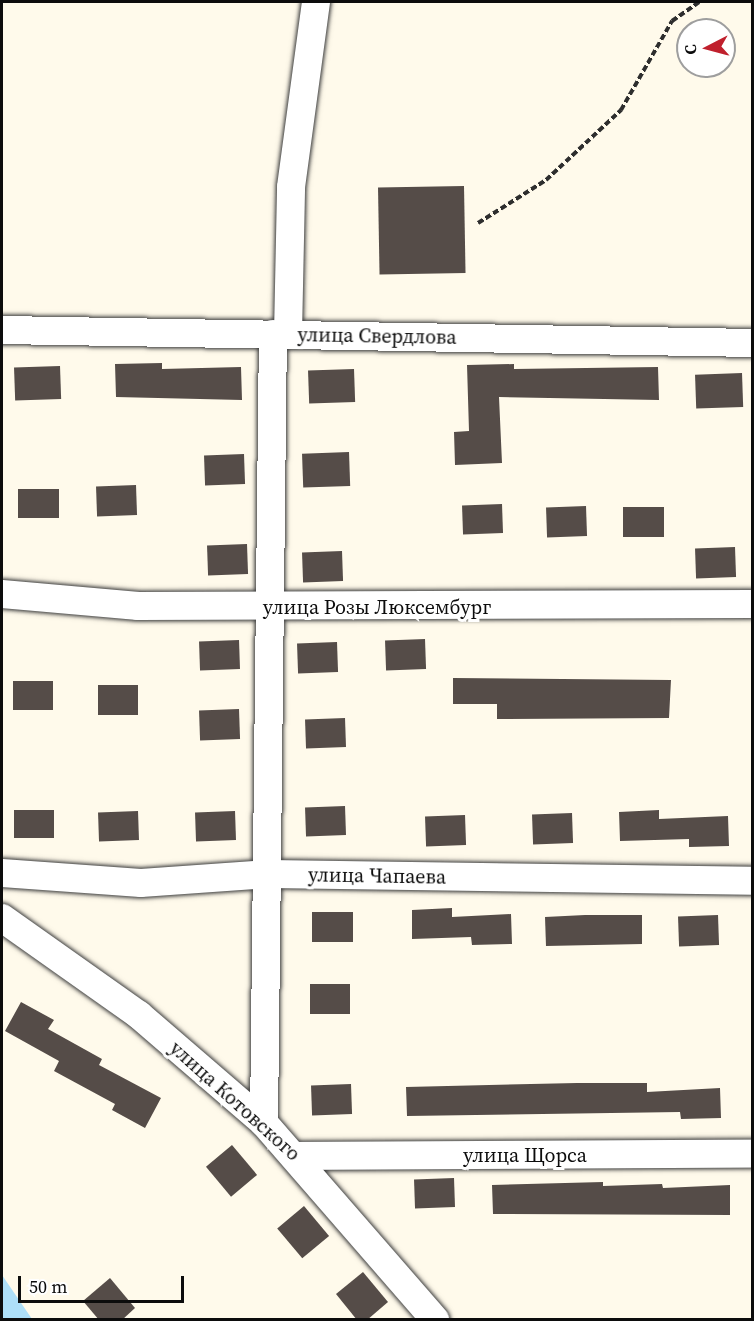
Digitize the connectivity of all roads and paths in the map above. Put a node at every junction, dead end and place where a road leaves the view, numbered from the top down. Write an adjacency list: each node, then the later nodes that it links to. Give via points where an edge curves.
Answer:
1 (316, 2): 5 (street, via 291,187)
2 (699, 2): 3 (path, via 672,21 651,64 608,123 546,180)
3 (478, 224)
4 (2, 330): 5 (street, улица Свердлова)
5 (280, 334): 6 (street, улица Свердлова); 9 (street)
6 (753, 344)
7 (2, 594): 9 (street, улица Розы Люксембург, via 138,606)
8 (753, 604): 9 (street, улица Розы Люксембург)
9 (266, 608): 11 (street)
10 (2, 873): 11 (street, улица Чапаева, via 141,883)
11 (269, 874): 12 (street, улица Чапаева); 14 (street)
12 (753, 880)
13 (2, 918): 14 (street, улица Котовского, via 139,1015)
14 (264, 1123): 16 (street, улица Котовского)
15 (753, 1154): 16 (street, улица Щорса)
16 (298, 1156): 17 (street, улица Котовского)
17 (431, 1318)

